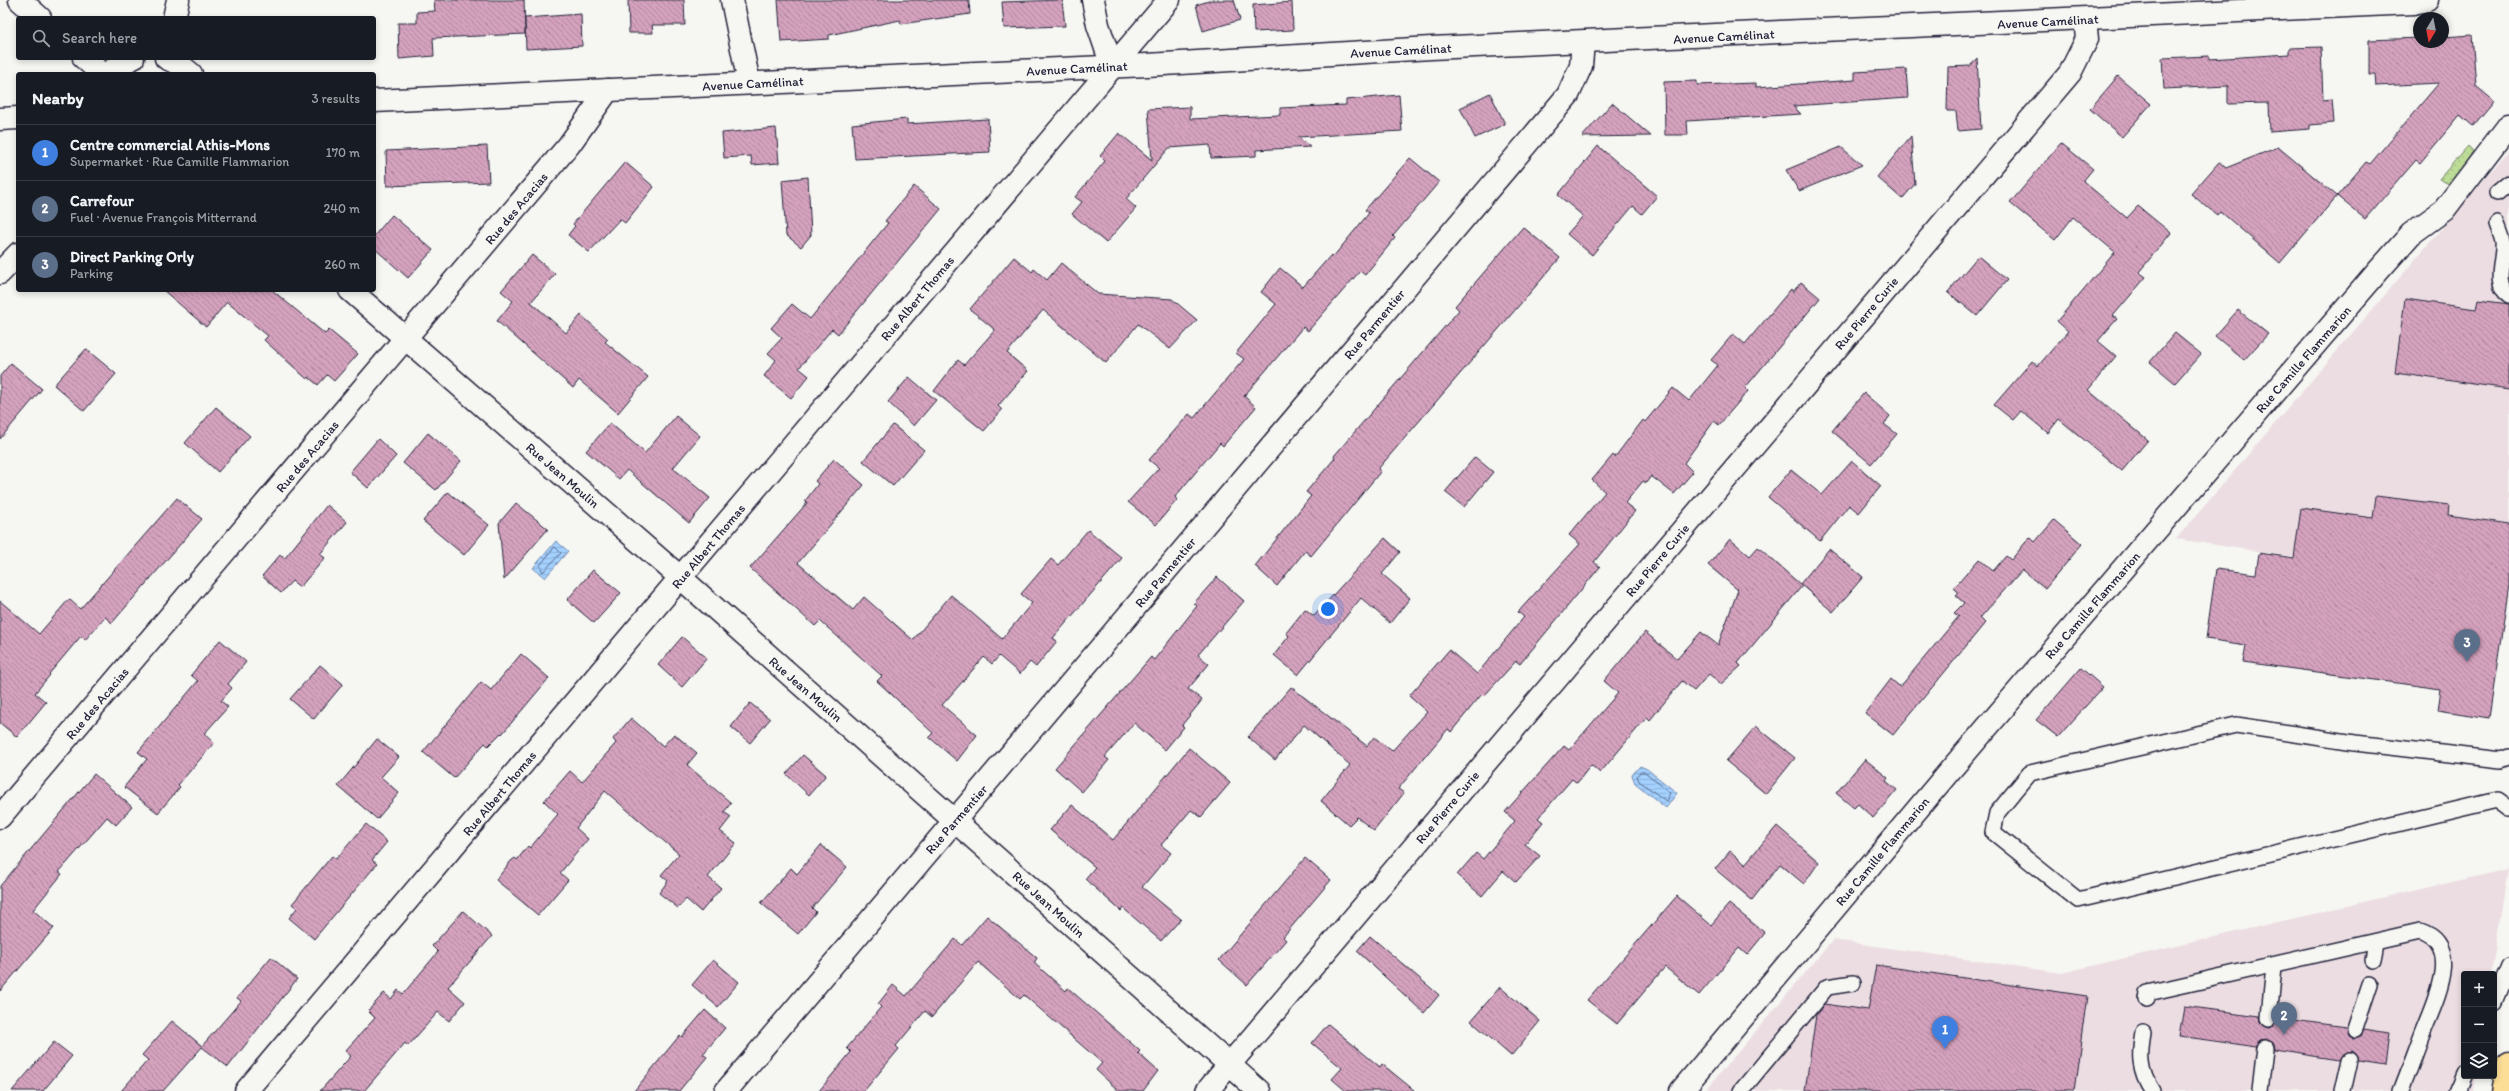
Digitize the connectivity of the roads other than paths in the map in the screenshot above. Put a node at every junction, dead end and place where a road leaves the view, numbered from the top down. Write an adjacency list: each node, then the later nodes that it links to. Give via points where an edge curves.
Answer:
1 (20, 0): 7 (street)
2 (178, 0): 8 (street)
3 (732, 0): 18 (street)
4 (1092, 0): 14 (street)
5 (1169, 0): 14 (street, Rue Albert Thomas)
6 (2427, 0): 9 (street, Avenue Camélinat, via 2413,4)
7 (38, 16)
8 (174, 16)
9 (2085, 19): 10 (street, Avenue Camélinat); 51 (street, Rue Pierre Curie, via 2087,39 2070,73)
10 (1583, 42): 14 (street, Avenue Camélinat); 36 (street, Rue Parmentier, via 1581,66 1568,95)
11 (86, 60): 15 (street)
12 (129, 60): 16 (street)
13 (170, 60): 17 (street)
14 (1112, 66): 18 (street, Avenue Camélinat); 32 (street, Rue Albert Thomas)
15 (100, 72)
16 (110, 72)
17 (189, 72)
18 (749, 83): 19 (street, Avenue Camélinat)
19 (608, 90): 20 (street, Avenue Camélinat); 31 (street, Rue des Acacias, via 569,144)
20 (376, 101)
21 (0, 118): 22 (street)
22 (16, 118)
23 (2509, 125): 58 (street, Rue Camille Flammarion, via 2444,210 2411,234 2379,270 1947,774)
24 (2509, 183): 25 (lane)
25 (2497, 193)
26 (2497, 224): 30 (lane, via 2503,242 2500,278 2502,289)
27 (16, 256): 28 (street)
28 (0, 273)
29 (352, 292): 31 (street, Rue Jean Moulin)
30 (2509, 295)
31 (406, 339): 32 (street, Rue Jean Moulin); 35 (street, Rue des Acacias)
32 (681, 578): 36 (street, Rue Jean Moulin); 54 (street, Rue Albert Thomas)
33 (2509, 757): 34 (lane, via 2501,760 2439,754 2236,725 2030,773 1998,813 1993,832 2078,900 2497,800)
34 (2509, 809)
35 (0, 817)
36 (955, 820): 51 (street, Rue Jean Moulin); 55 (street, Rue Parmentier)
37 (2376, 942): 38 (lane); 39 (lane); 63 (lane, via 2420,931 2430,934 2439,944 2443,956 2441,986)
38 (2373, 960)
39 (2274, 966): 43 (lane); 45 (lane)
40 (2509, 967): 44 (lane)
41 (1853, 983): 59 (lane, via 1827,987)
42 (2370, 984): 46 (lane)
43 (2148, 996)
44 (2497, 996)
45 (2269, 1018)
46 (2355, 1029)
47 (2142, 1032): 53 (lane)
48 (2265, 1048): 61 (lane)
49 (2350, 1060): 62 (lane)
50 (2509, 1064): 65 (main road)
51 (1229, 1065): 56 (street, Rue Pierre Curie); 57 (street, Rue Jean Moulin)
52 (2462, 1079): 64 (lane)
53 (2142, 1084): 60 (lane)
54 (246, 1091)
55 (726, 1091)
56 (1207, 1091)
57 (1259, 1091)
58 (1681, 1091)
59 (1741, 1091)
60 (2152, 1091)
61 (2260, 1091)
62 (2343, 1091)
63 (2401, 1091)
64 (2457, 1091)
65 (2504, 1091)

